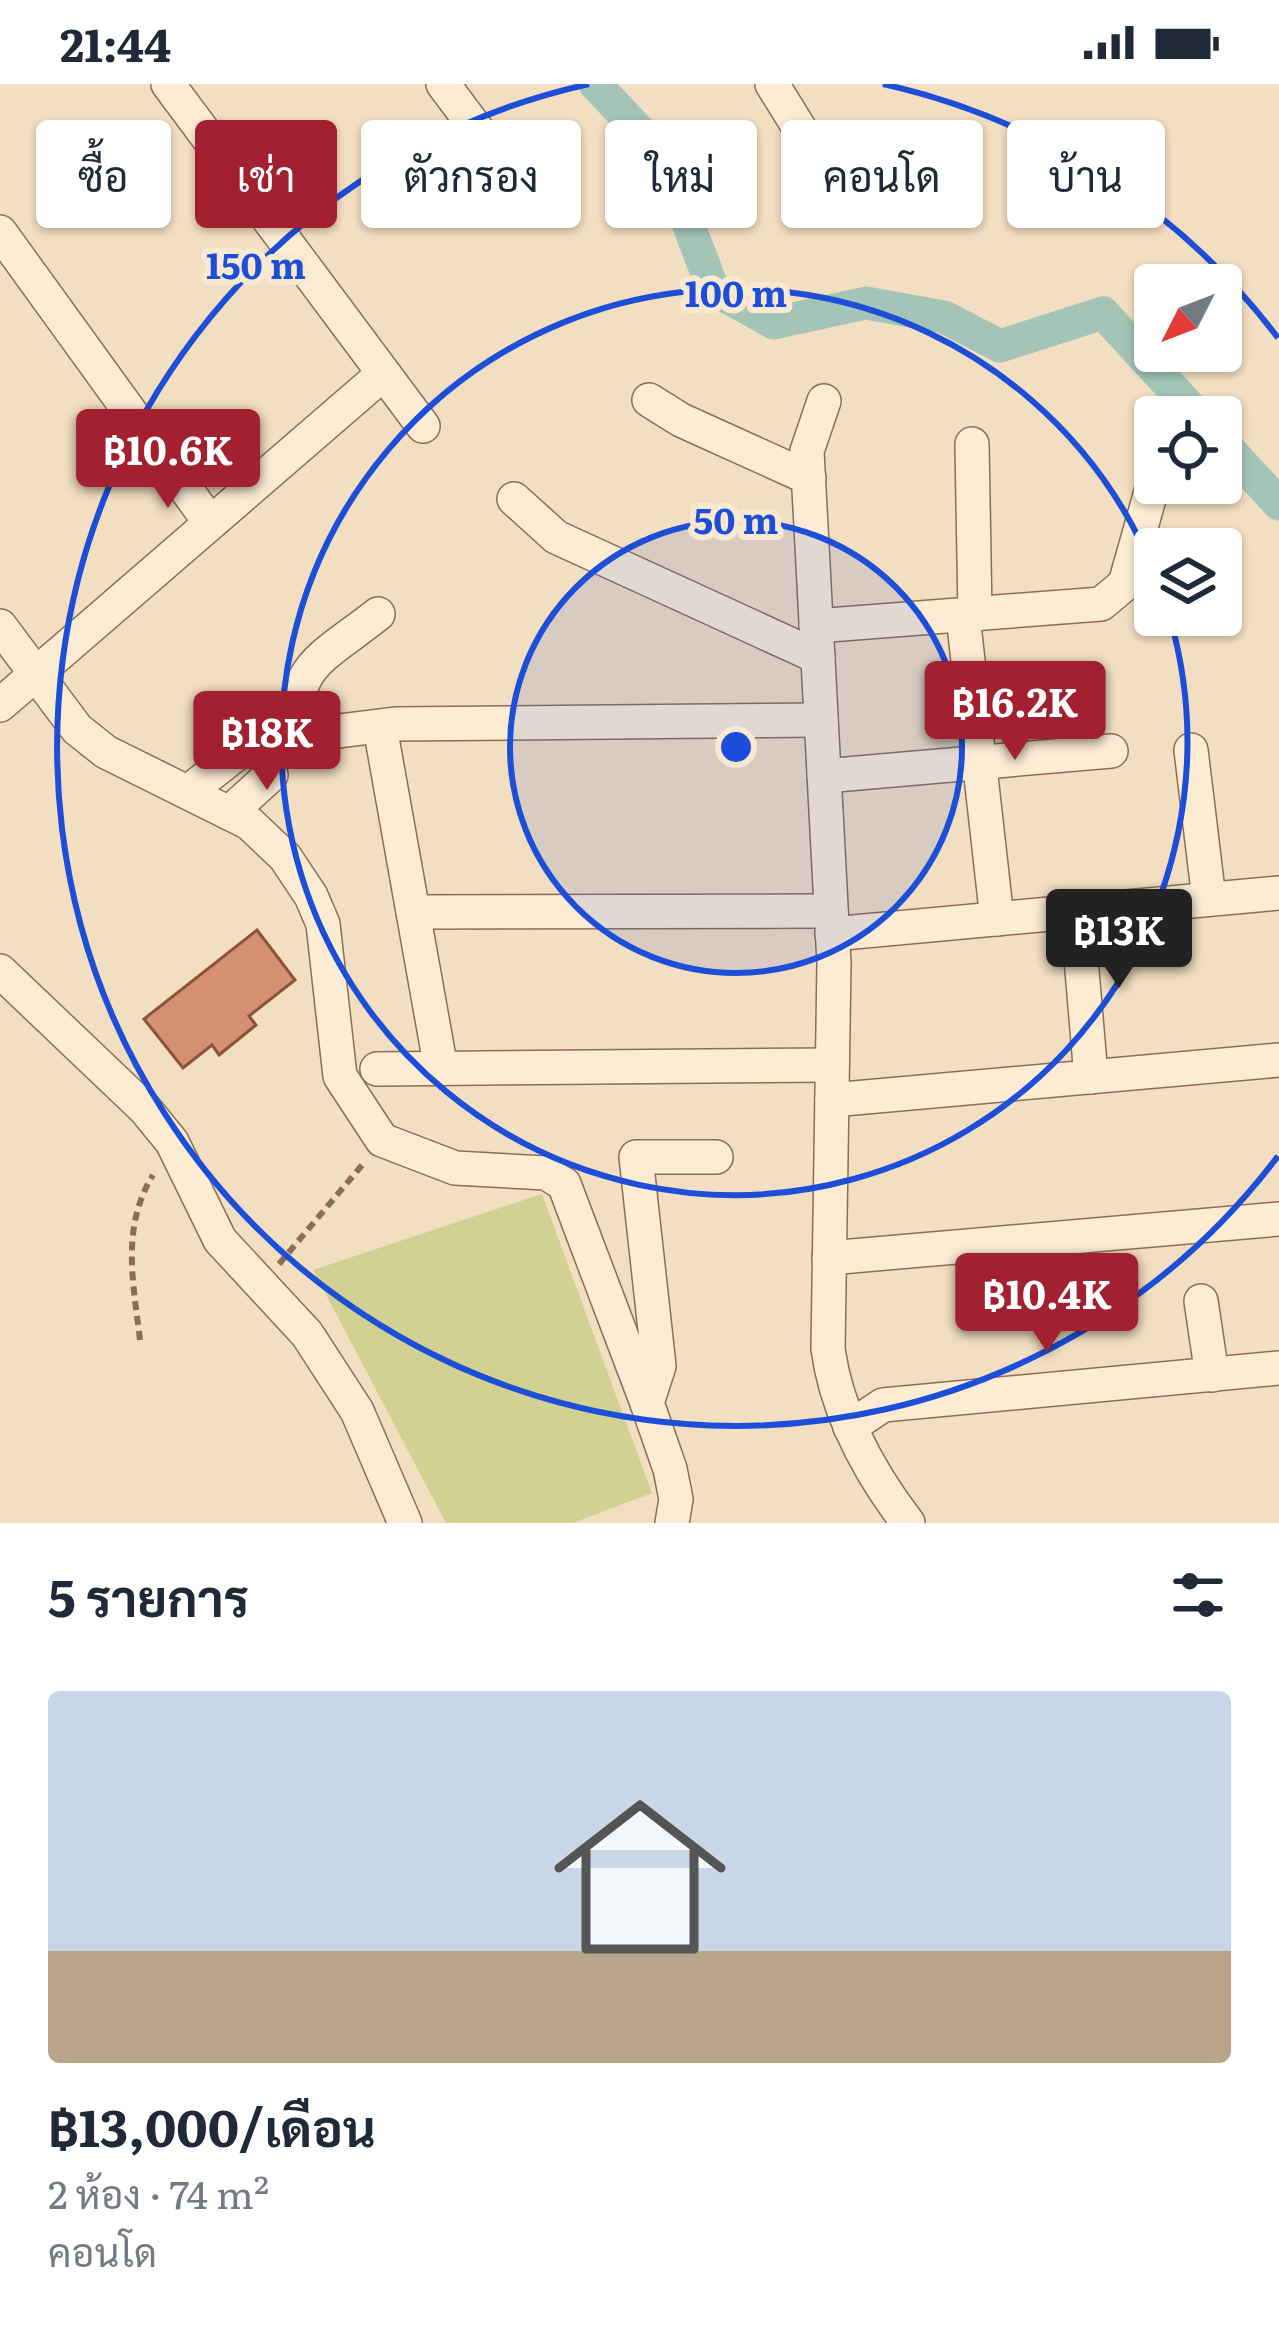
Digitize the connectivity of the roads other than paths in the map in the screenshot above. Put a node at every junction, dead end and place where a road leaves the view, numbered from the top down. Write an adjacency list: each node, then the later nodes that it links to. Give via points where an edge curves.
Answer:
1 (168, 84): 7 (street)
2 (443, 84): 4 (street)
3 (772, 84): 5 (street)
4 (470, 120)
5 (794, 120)
6 (0, 232): 15 (street)
7 (383, 374): 10 (street); 15 (street)
8 (649, 400): 12 (street)
9 (824, 401): 12 (street, via 810,438)
10 (423, 426)
11 (972, 445): 17 (street)
12 (809, 478): 19 (street)
13 (514, 500): 19 (street, via 556,537)
14 (1148, 504): 17 (street, via 1125,584 1109,600)
15 (209, 521): 20 (street)
16 (377, 614): 24 (street, via 308,670)
17 (969, 615): 19 (street); 27 (street)
18 (0, 626): 20 (street)
19 (817, 642): 22 (street)
20 (35, 675): 21 (street); 29 (street, via 106,752)
21 (0, 705)
22 (821, 720): 23 (street); 28 (street)
23 (380, 727): 24 (street); 34 (street)
24 (288, 745): 29 (street); 30 (street)
25 (1192, 750): 32 (street)
26 (1112, 751): 27 (street)
27 (980, 763): 28 (street); 35 (street)
28 (824, 776): 36 (street)
29 (188, 792): 30 (street)
30 (230, 813): 50 (street, via 286,857 311,896 322,923 340,1076 382,1140 455,1168 546,1172 564,1184)
31 (1279, 893): 32 (street)
32 (1208, 899): 33 (street)
33 (1077, 911): 35 (street); 42 (street)
34 (413, 912): 36 (street); 41 (street)
35 (997, 919): 36 (street)
36 (832, 922): 39 (street)
37 (0, 971): 52 (street, via 172,1142 220,1240 307,1334 357,1412)
38 (1279, 1060): 42 (street)
39 (832, 1065): 41 (street); 43 (street)
40 (377, 1069): 41 (street)
41 (440, 1069)
42 (1091, 1077): 43 (street)
43 (832, 1100): 46 (street)
44 (716, 1157): 50 (street, via 636,1157 659,1366)
45 (1279, 1219): 46 (street)
46 (829, 1258): 51 (street, via 828,1349)
47 (1201, 1301): 49 (street)
48 (1279, 1368): 49 (street)
49 (1212, 1375): 51 (street, via 883,1405)
50 (647, 1402): 53 (street, via 670,1468)
51 (850, 1426): 54 (street)
52 (405, 1523)
53 (672, 1523)
54 (908, 1523)

